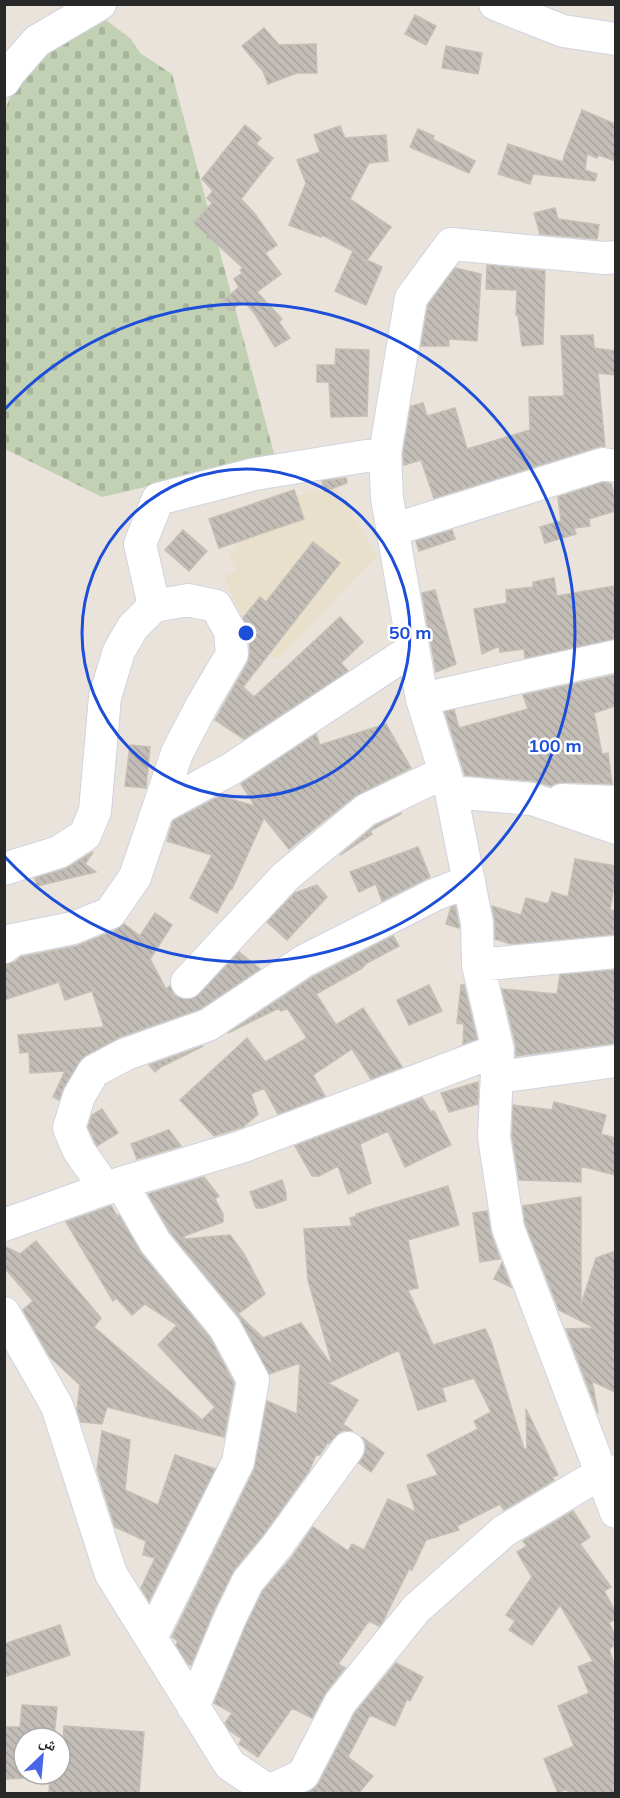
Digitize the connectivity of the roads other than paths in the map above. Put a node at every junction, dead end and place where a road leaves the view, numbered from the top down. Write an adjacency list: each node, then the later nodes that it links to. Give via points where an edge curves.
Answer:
1 (100, 4): 4 (street, via 37,41)
2 (495, 4): 3 (street, via 563,31)
3 (615, 39)
4 (4, 81)
5 (615, 257): 6 (street, via 451,244 411,298)
6 (385, 453): 8 (street); 9 (street, via 255,474 158,499 140,544)
7 (615, 466): 8 (street, via 603,464)
8 (392, 530): 10 (street)
9 (154, 606): 13 (street, via 188,600 216,606 230,631 232,654); 20 (street, via 133,627 119,651 105,697 95,811 85,835 59,852)
10 (413, 649): 12 (street); 14 (street)
11 (615, 656): 12 (street)
12 (422, 699): 15 (street)
13 (202, 705): 14 (street, via 198,747 204,762 212,768); 18 (street, via 177,753)
14 (231, 769): 18 (street)
15 (448, 782): 16 (street); 21 (street); 25 (street, via 366,810 286,876)
16 (532, 799): 17 (street); 19 (street)
17 (615, 802)
18 (158, 809): 22 (street, via 135,877 110,913 73,928 13,940)
19 (615, 828)
20 (4, 869)
21 (469, 881): 24 (street, via 477,923); 28 (street, via 304,961 208,1024 126,1054 94,1071 79,1096 69,1128 79,1151)
22 (4, 947)
23 (615, 952): 24 (street)
24 (478, 965): 27 (street)
25 (187, 982)
26 (615, 1061): 27 (street)
27 (497, 1064): 28 (street); 32 (street, via 494,1137 508,1228)
28 (114, 1186): 29 (street); 34 (street, via 225,1328 253,1380 237,1462)
29 (4, 1225)
30 (4, 1313): 34 (street, via 57,1406 111,1574)
31 (348, 1448): 35 (street, via 248,1581)
32 (608, 1473): 33 (street); 35 (street, via 504,1531 416,1609 340,1703 303,1775 268,1791 230,1765)
33 (615, 1512)
34 (151, 1638): 35 (street)
35 (193, 1707)

